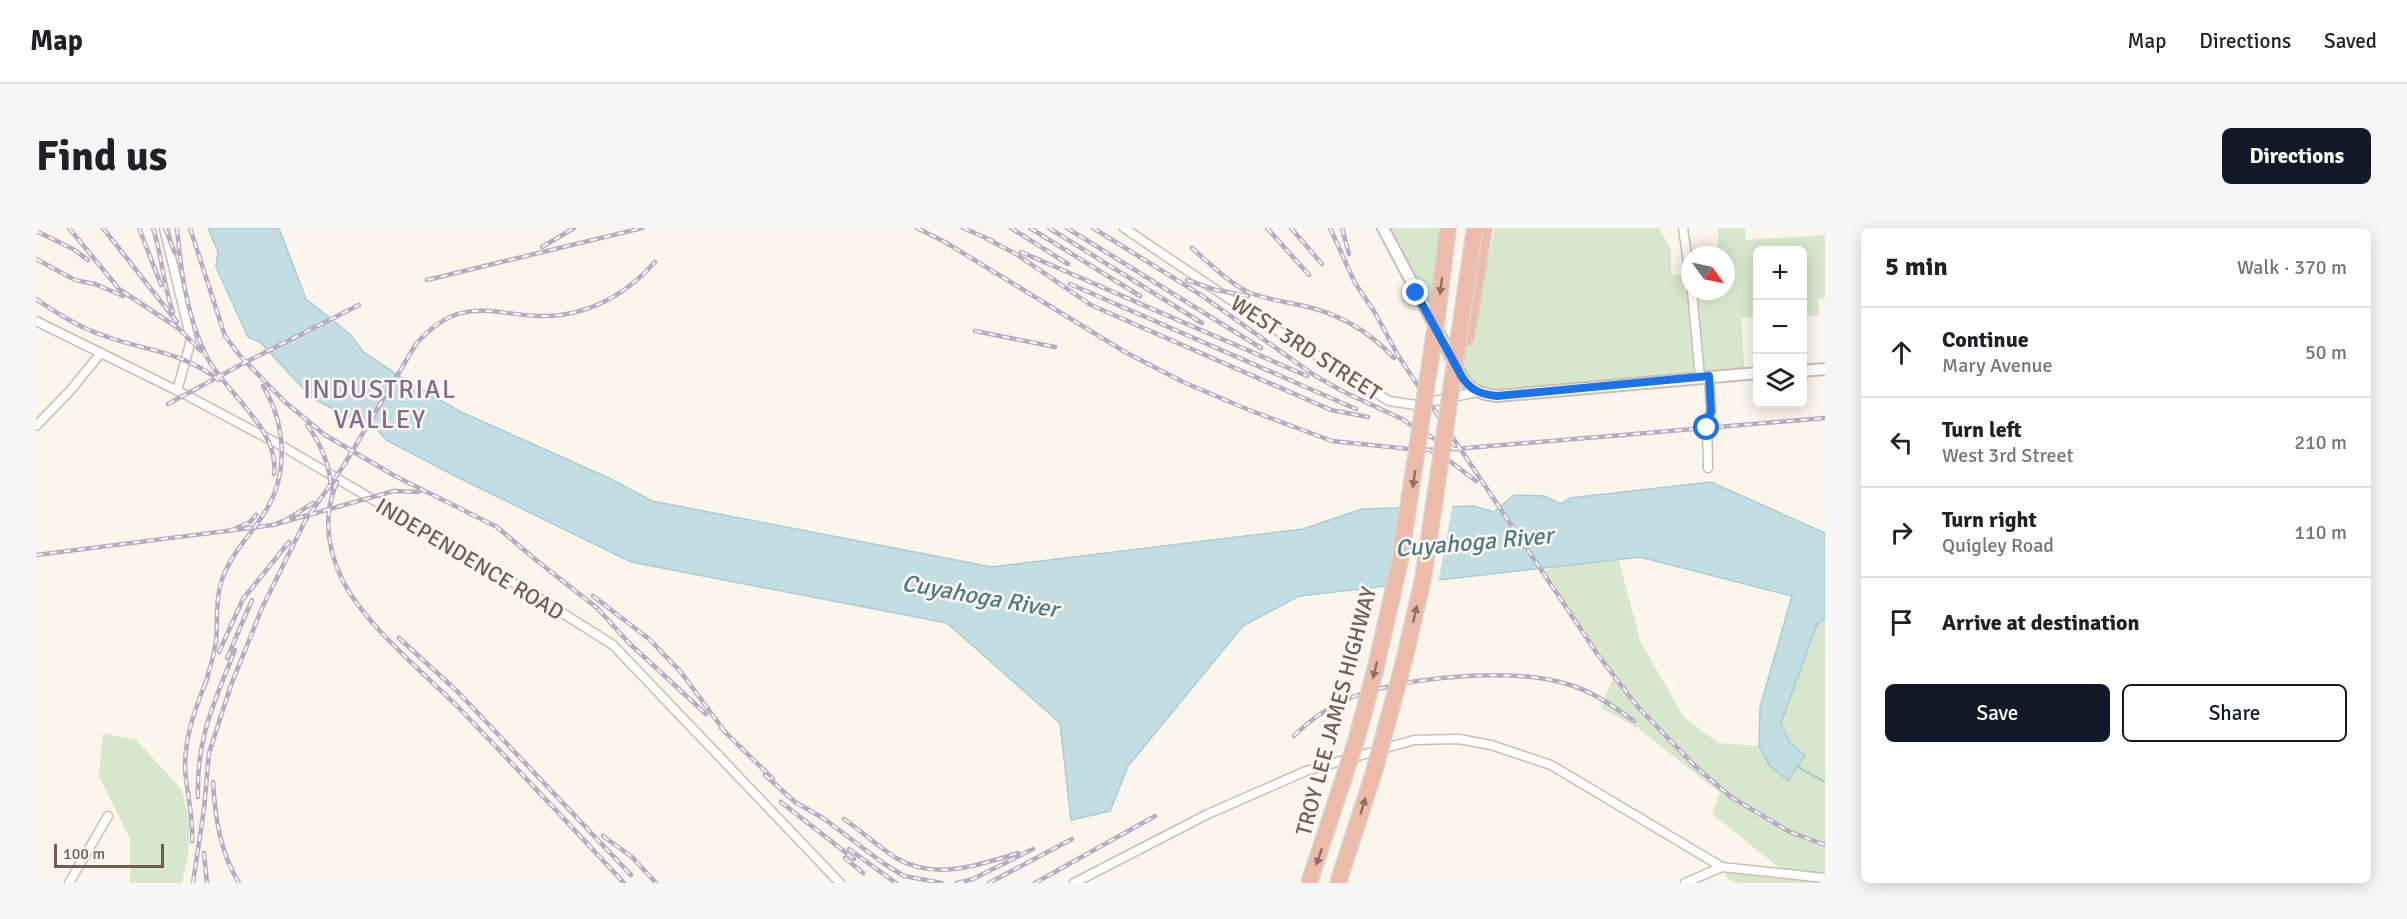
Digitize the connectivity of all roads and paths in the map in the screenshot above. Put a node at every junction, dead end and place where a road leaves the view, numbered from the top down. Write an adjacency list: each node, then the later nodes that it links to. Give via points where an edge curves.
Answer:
1 (164, 228): 17 (street, via 191,340)
2 (1124, 228): 18 (street, WEST 3RD STREET, via 1389,401 1416,405)
3 (1383, 228): 18 (street, via 1462,377)
4 (1448, 228): 28 (highway, TROY LEE JAMES HIGHWAY, one-way to 28, bridge, via 1400,561 1356,741)
5 (1475, 228): 13 (highway, bridge)
6 (1484, 228): 13 (highway, bridge, via 1464,347)
7 (1683, 228): 8 (street)
8 (1686, 246)
9 (1693, 300): 16 (street)
10 (36, 321): 11 (street, INDEPENDENCE ROAD)
11 (101, 353): 17 (street, INDEPENDENCE ROAD); 19 (street)
12 (1825, 369): 14 (street)
13 (1452, 370): 22 (highway, one-way to 13, bridge, via 1386,733 1422,579)
14 (1807, 371)
15 (1753, 374): 16 (street, WEST 3RD STREET)
16 (1705, 377): 18 (street, WEST 3RD STREET, via 1497,396); 20 (street, via 1711,412 1707,420)
17 (177, 391): 26 (street, INDEPENDENCE ROAD, via 329,473 613,645)
18 (1477, 392)
19 (36, 426)
20 (1708, 468)
21 (108, 816): 25 (street)
22 (1353, 840): 29 (highway); 30 (highway)
23 (1722, 867): 24 (street); 27 (street, via 1551,765 1459,739 1414,740 1306,771 1208,814); 31 (street)
24 (1825, 878)
25 (69, 883)
26 (840, 883)
27 (1074, 883)
28 (1309, 883)
29 (1338, 883)
30 (1349, 883)
31 (1685, 883)

